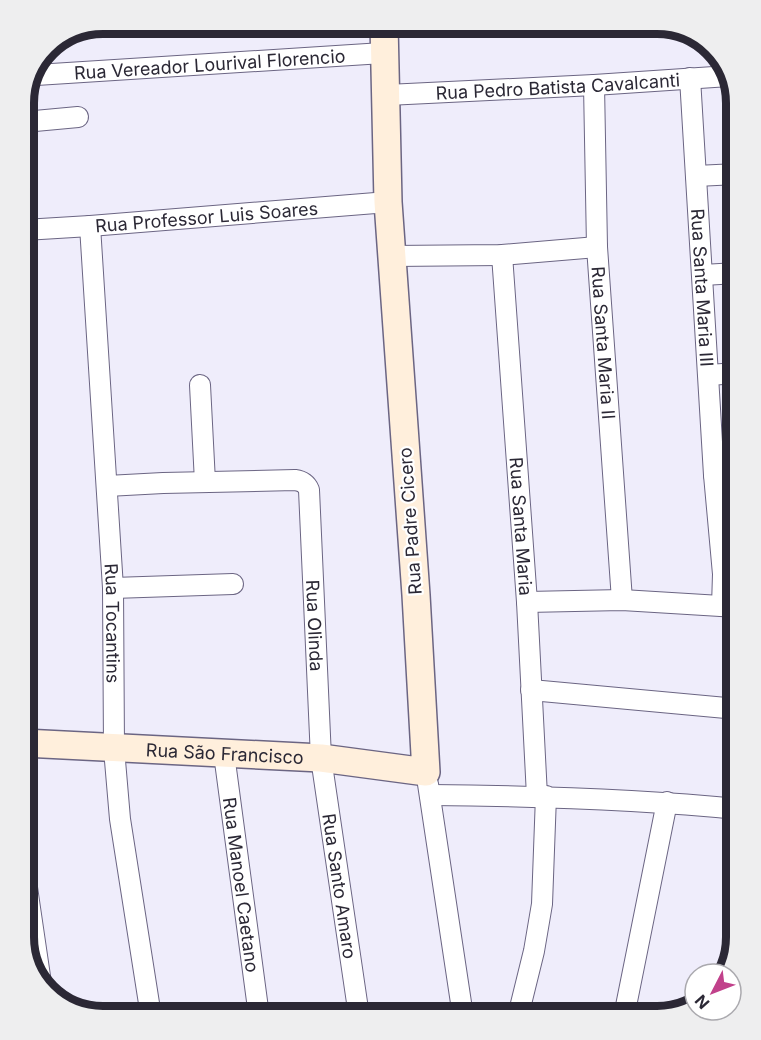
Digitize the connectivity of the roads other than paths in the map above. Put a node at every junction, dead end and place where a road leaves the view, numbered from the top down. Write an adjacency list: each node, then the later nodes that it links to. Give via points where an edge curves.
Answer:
1 (384, 35): 2 (street, Rua Padre Cicero)
2 (383, 53): 3 (street, Rua Vereador Lourival Florencio); 7 (street, Rua Padre Cicero)
3 (41, 75)
4 (721, 76): 5 (street, Rua Pedro Batista Cavalcanti)
5 (690, 78): 6 (street, Rua Pedro Batista Cavalcanti); 11 (street, Rua Santa Maria III)
6 (594, 85): 7 (street, Rua Pedro Batista Cavalcanti); 15 (street, Rua Santa Maria II)
7 (387, 95): 12 (street, Rua Padre Cicero)
8 (78, 117): 9 (street)
9 (35, 121)
10 (726, 175): 11 (street)
11 (696, 176): 19 (street, Rua Santa Maria III)
12 (388, 202): 13 (street, Rua Professor Luis Soares); 17 (street, Rua Padre Cicero)
13 (90, 226): 14 (street, Rua Professor Luis Soares); 26 (street, Rua Tocantins)
14 (35, 229)
15 (597, 247): 16 (street); 30 (street, Rua Santa Maria II)
16 (502, 255): 17 (street); 31 (street, Rua Santa Maria)
17 (392, 256): 39 (street, Rua Padre Cicero)
18 (726, 274): 19 (street)
19 (703, 275): 21 (street, Rua Santa Maria III)
20 (726, 374): 21 (street)
21 (709, 375): 24 (street, Rua Santa Maria III)
22 (201, 385): 25 (street)
23 (726, 474): 24 (street)
24 (714, 475): 27 (street, Rua Santa Maria III)
25 (205, 482): 26 (street); 38 (street, Rua Olinda, via 295,480 305,484 309,492)
26 (107, 486): 29 (street, Rua Tocantins)
27 (726, 549)
28 (233, 584): 29 (street)
29 (113, 588): 36 (street, Rua Tocantins)
30 (622, 600): 31 (street); 32 (street)
31 (527, 602): 33 (street, Rua Santa Maria)
32 (726, 606)
33 (531, 690): 34 (street); 40 (street, Rua Santa Maria)
34 (726, 708)
35 (34, 744): 36 (street, Rua São Francisco)
36 (114, 749): 37 (street, Rua São Francisco); 45 (street, Rua Tocantins, via 120,819)
37 (224, 754): 38 (street, Rua São Francisco); 46 (street, Rua Manoel Caetano)
38 (321, 758): 39 (street, Rua São Francisco); 47 (street, Rua Santo Amaro)
39 (428, 783): 40 (street, Rua São Francisco); 48 (street, Rua Padre Cicero)
40 (542, 796): 41 (street, Rua São Francisco); 49 (street, Rua Santa Maria, via 542,904)
41 (667, 802): 42 (street, Rua São Francisco); 50 (street)
42 (726, 808)
43 (34, 935): 44 (street)
44 (36, 951)
45 (149, 1005)
46 (258, 1005)
47 (357, 1005)
48 (461, 1006)
49 (521, 1006)
50 (626, 1006)

